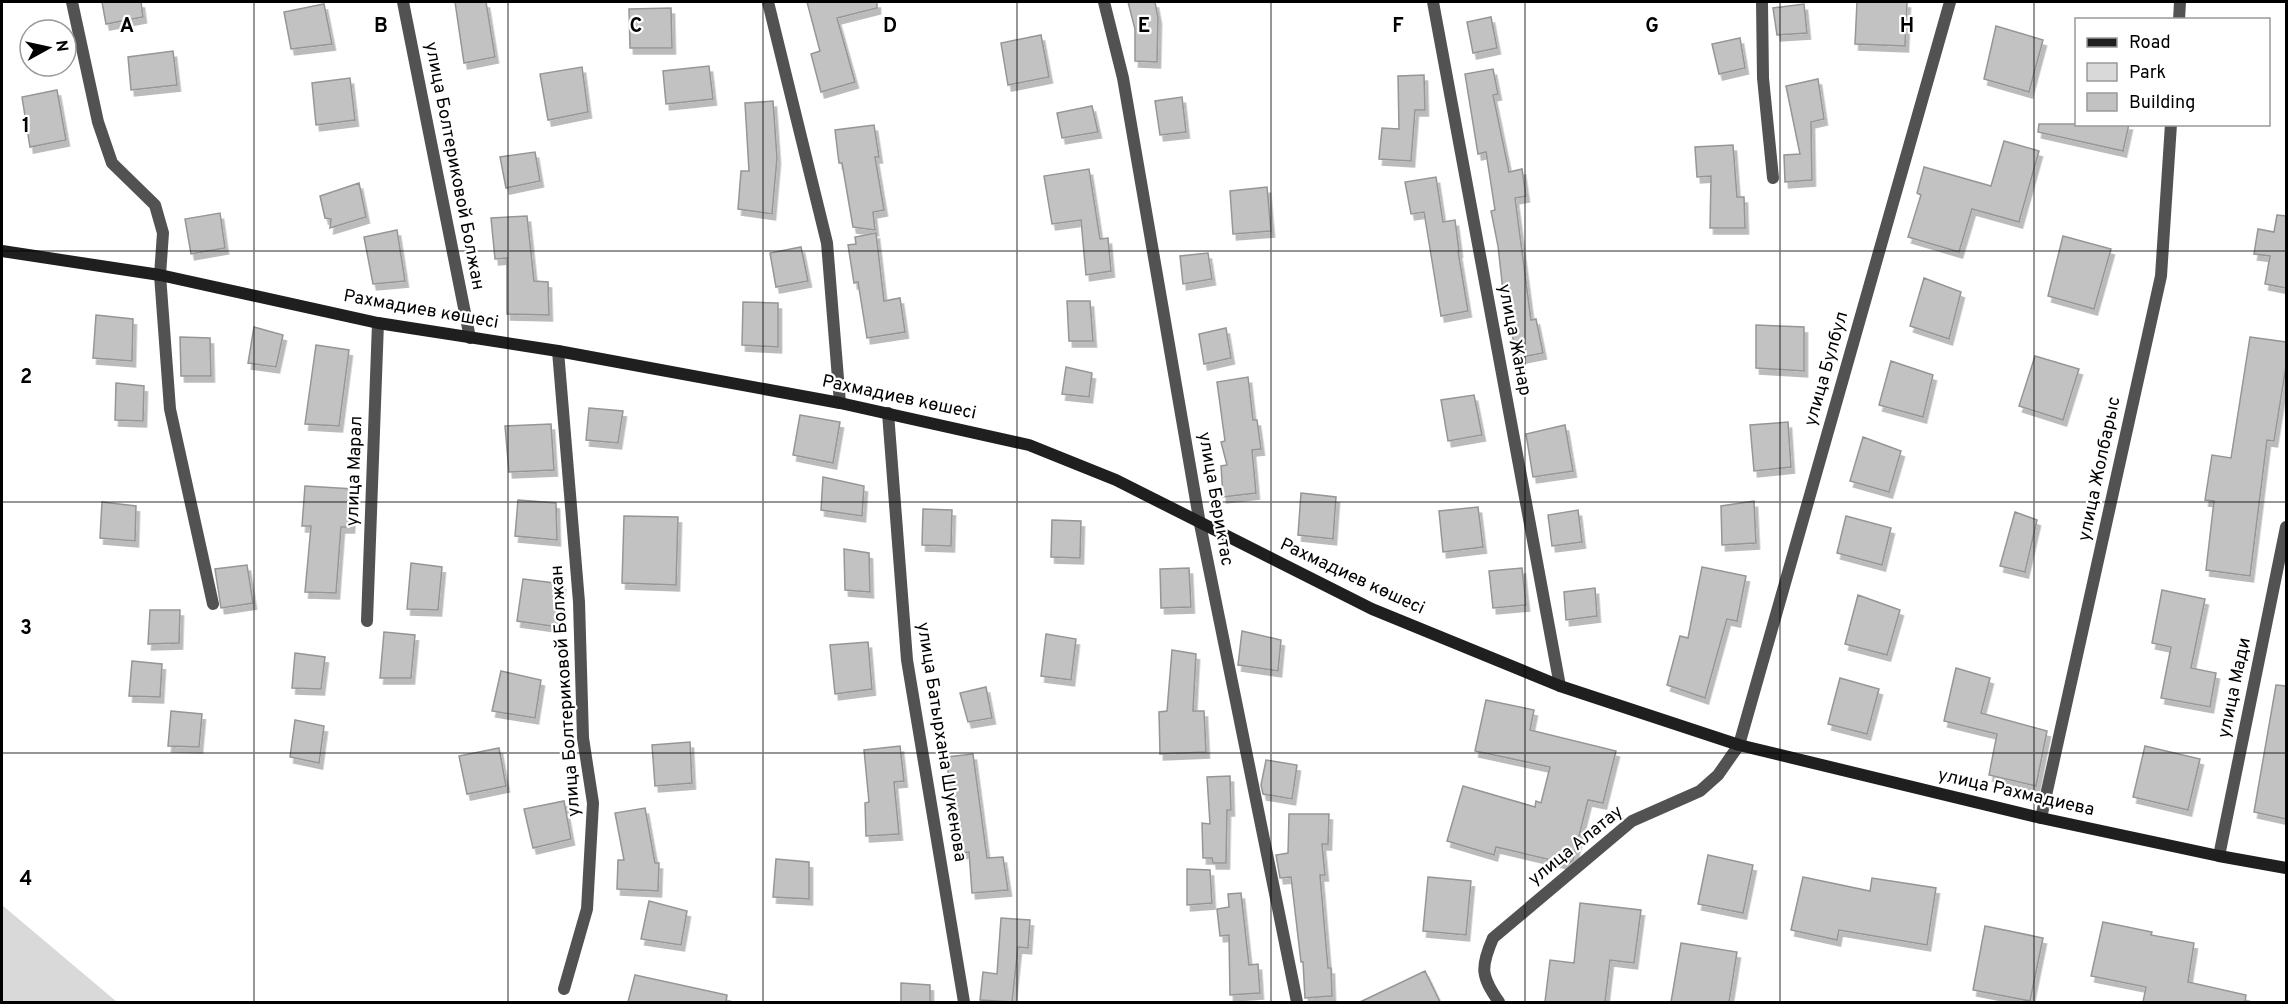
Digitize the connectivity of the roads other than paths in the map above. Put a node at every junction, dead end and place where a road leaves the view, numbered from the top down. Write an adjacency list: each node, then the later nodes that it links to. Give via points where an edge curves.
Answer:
1 (72, 2): 13 (street, via 98,122 112,163 155,205 163,233)
2 (403, 2): 15 (street, улица Болтериковой Болжан)
3 (768, 2): 17 (street, via 826,243)
4 (1104, 2): 19 (street, улица Бериктас, via 1123,78)
5 (1433, 2): 23 (street, улица Жанар)
6 (1762, 2): 11 (street, via 1763,78)
7 (1950, 2): 24 (street, улица Булбул)
8 (2180, 2): 9 (street)
9 (2179, 18)
10 (2172, 126): 25 (street, улица Жолбарыс, via 2161,276)
11 (1773, 178)
12 (2, 251): 13 (street, Рахмадиев көшесі)
13 (160, 275): 14 (street, Рахмадиев көшесі); 21 (street, via 170,409)
14 (378, 323): 15 (street, Рахмадиев көшесі); 22 (street, улица Марал)
15 (470, 338): 16 (street, Рахмадиев көшесі)
16 (558, 351): 17 (street, Рахмадиев көшесі); 28 (street, улица Болтериковой Болжан, via 579,602 583,738 593,803 587,909)
17 (840, 403): 18 (street, Рахмадиев көшесі)
18 (888, 413): 19 (street, Рахмадиев көшесі, via 1029,445 1116,480); 29 (street, улица Батырхана Шукенова, via 907,660)
19 (1200, 524): 23 (street, Рахмадиев көшесі, via 1372,609); 30 (street, улица Бериктас)
20 (2286, 527): 26 (street, улица Мади)
21 (213, 604)
22 (367, 621)
23 (1560, 686): 24 (street, Рахмадиев көшесі)
24 (1739, 746): 25 (street, улица Рахмадиева); 31 (street, улица Алатау, via 1718,775 1700,791 1632,821 1493,938 1483,960 1486,983)
25 (2041, 818): 26 (street, улица Рахмадиева)
26 (2218, 856): 27 (street, улица Рахмадиева)
27 (2286, 868)
28 (564, 989)
29 (964, 1002)
30 (1297, 1002)
31 (1499, 1002)

